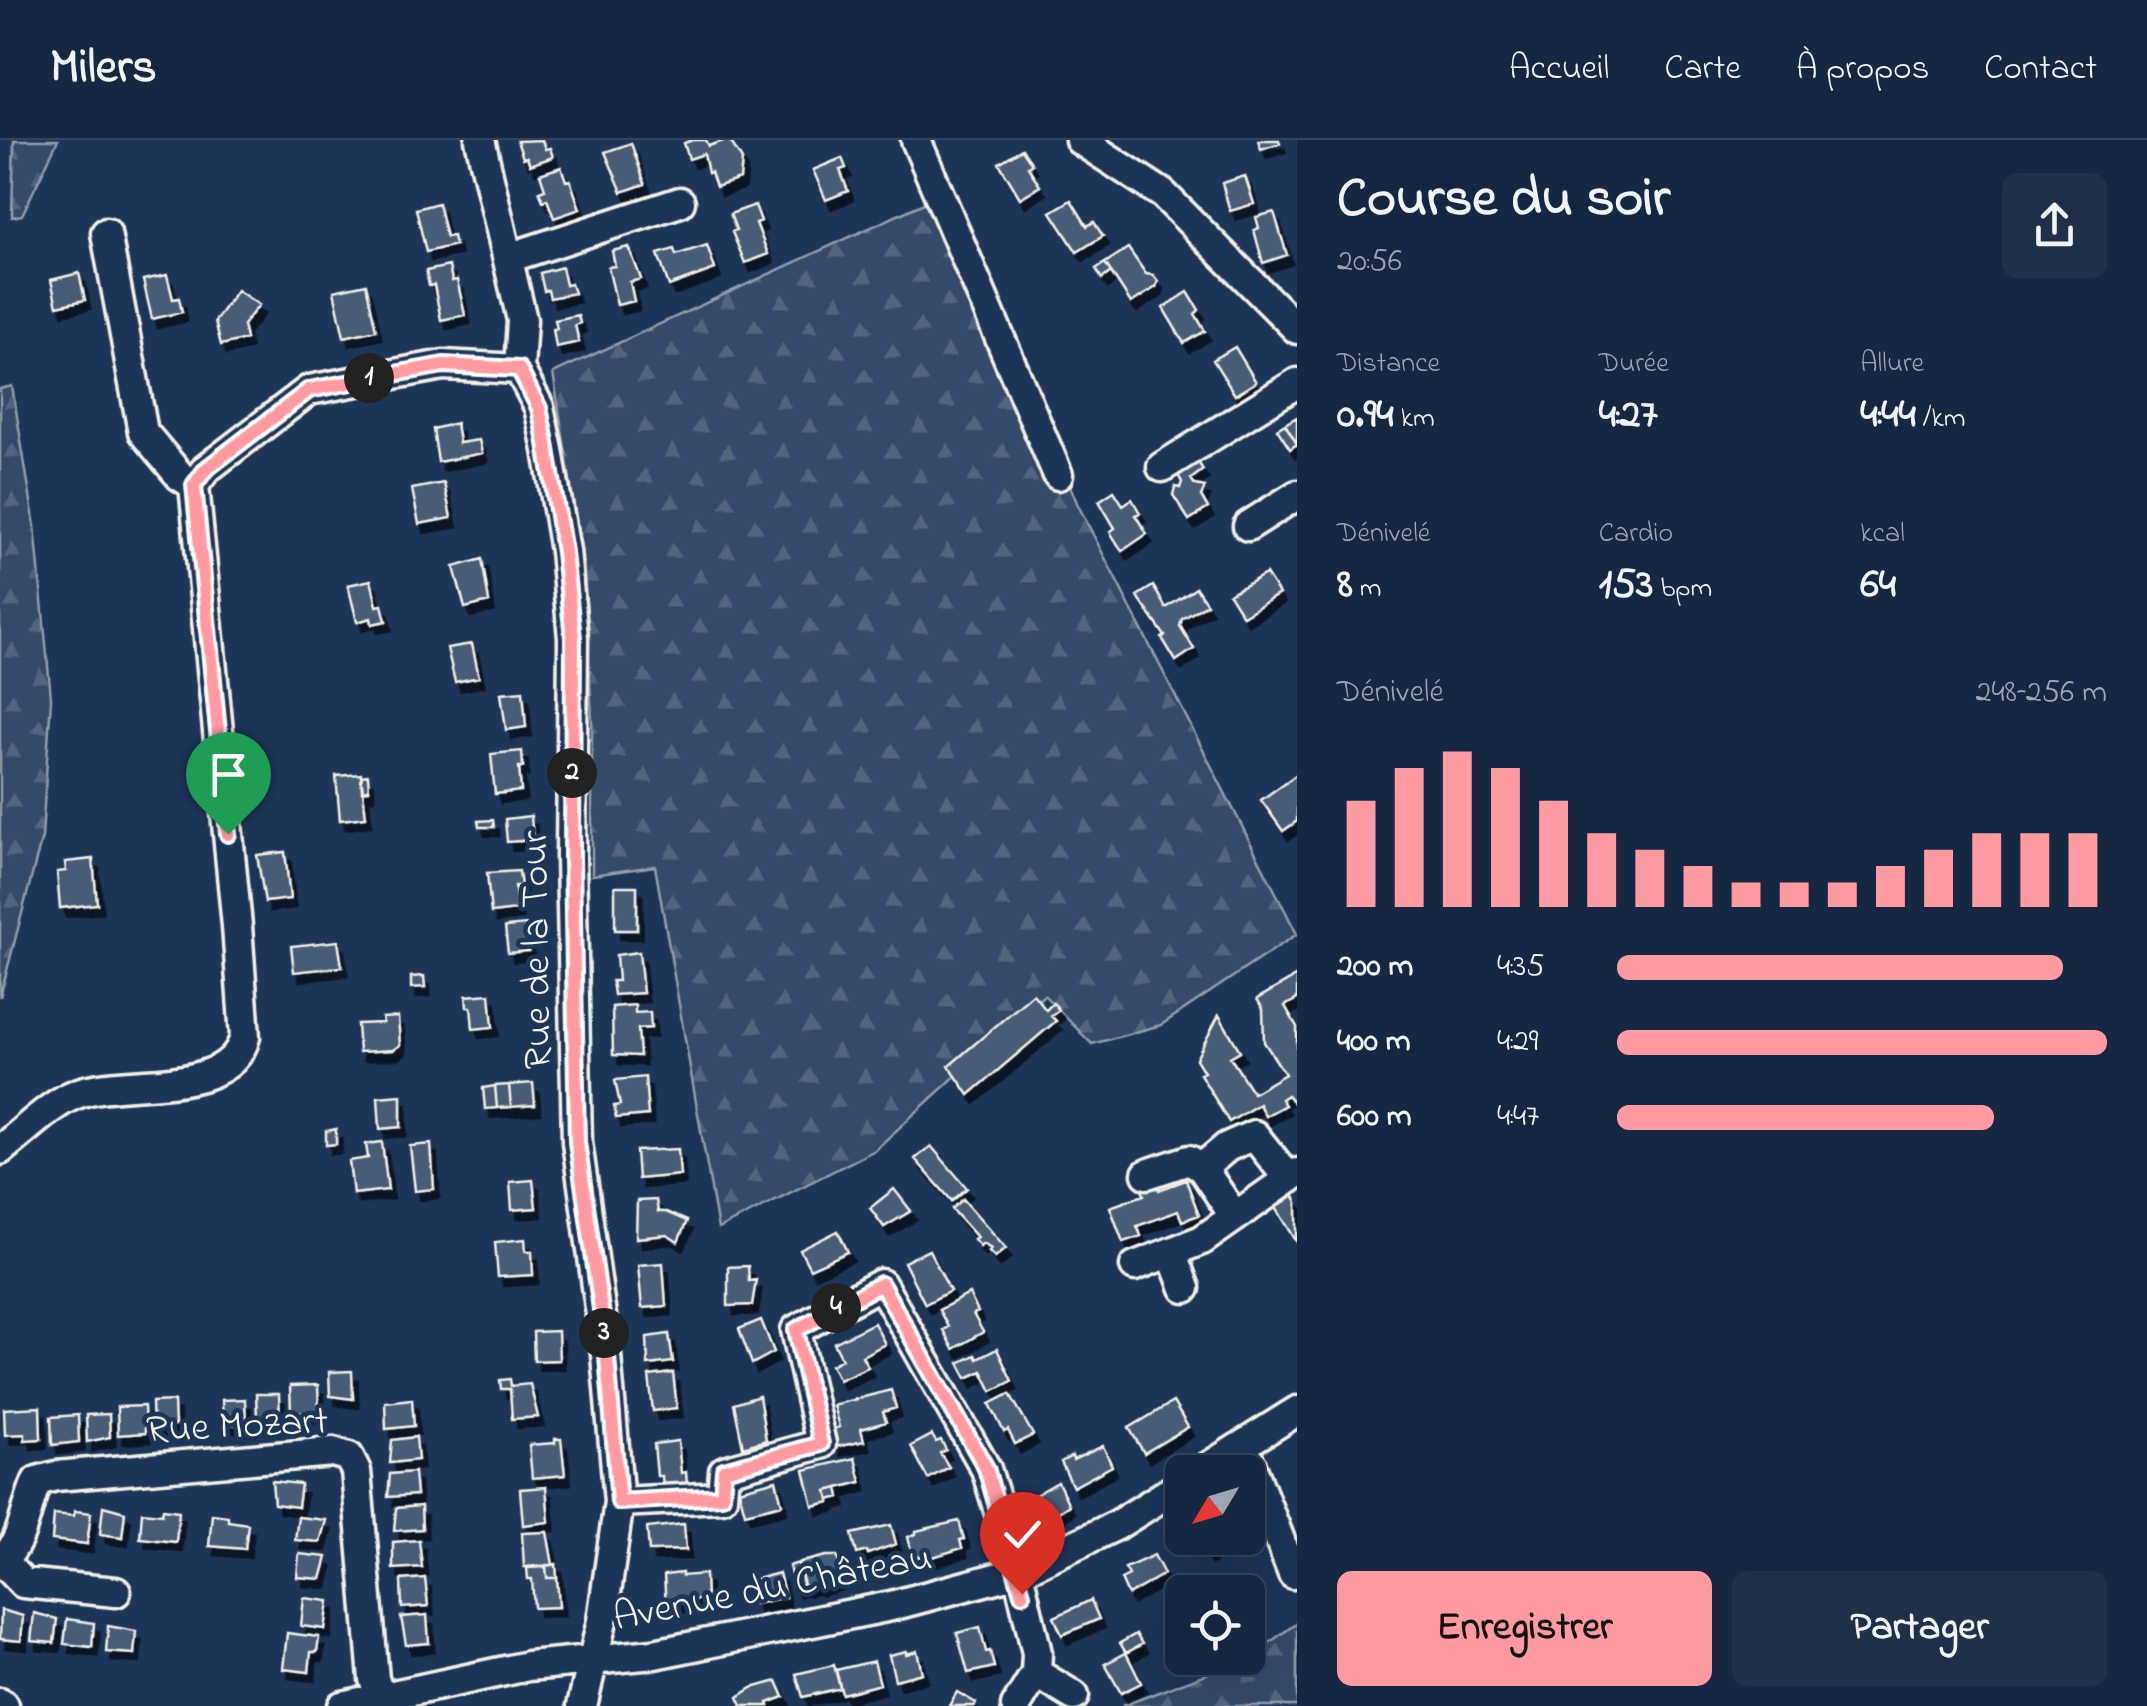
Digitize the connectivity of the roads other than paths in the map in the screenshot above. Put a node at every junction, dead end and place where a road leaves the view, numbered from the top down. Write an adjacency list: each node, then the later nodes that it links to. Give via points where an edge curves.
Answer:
1 (480, 140): 6 (street, Rue de la Tour)
2 (916, 140): 11 (street)
3 (1080, 140): 7 (street, via 1163,194)
4 (680, 202): 6 (street)
5 (106, 233): 12 (street, via 144,432)
6 (508, 258): 8 (street, Rue de la Tour, via 522,320)
7 (1297, 329)
8 (519, 369): 12 (street, via 443,365 309,390); 27 (street, Rue de la Tour, via 545,437 573,638 577,1142 606,1344)
9 (1297, 383): 10 (street)
10 (1162, 467)
11 (1058, 475)
12 (194, 485): 15 (street, via 237,926 242,1048 202,1079 74,1094)
13 (1297, 495): 14 (street)
14 (1248, 526)
15 (0, 1150)
16 (1202, 1168): 17 (street, via 1190,1160); 18 (street, via 1254,1135); 19 (street)
17 (1147, 1174)
18 (1293, 1176): 19 (street)
19 (1235, 1217): 20 (street)
20 (1171, 1252): 21 (street); 22 (street)
21 (1134, 1266)
22 (1184, 1288)
23 (1297, 1411): 24 (street)
24 (1243, 1445): 25 (street); 30 (street)
25 (1227, 1455)
26 (1165, 1495): 29 (street, Avenue du Château, via 1117,1526)
27 (619, 1502): 29 (street, via 722,1496 724,1470 821,1444 796,1330 881,1284 986,1468); 32 (street, Rue de la Tour)
28 (1, 1561): 31 (street, via 23,1583); 35 (street, Rue Mozart, via 15,1550 37,1481 333,1452 349,1458 356,1472)
29 (1018, 1572): 32 (street, Avenue du Château, via 891,1606); 33 (street)
30 (1292, 1574)
31 (116, 1592)
32 (592, 1661): 35 (street, Avenue du Château, via 528,1666); 37 (street, Rue de la Tour)
33 (1036, 1673): 34 (street); 38 (street)
34 (1074, 1696)
35 (381, 1698): 36 (street, Avenue du Château)
36 (342, 1706)
37 (582, 1706)
38 (1016, 1706)

